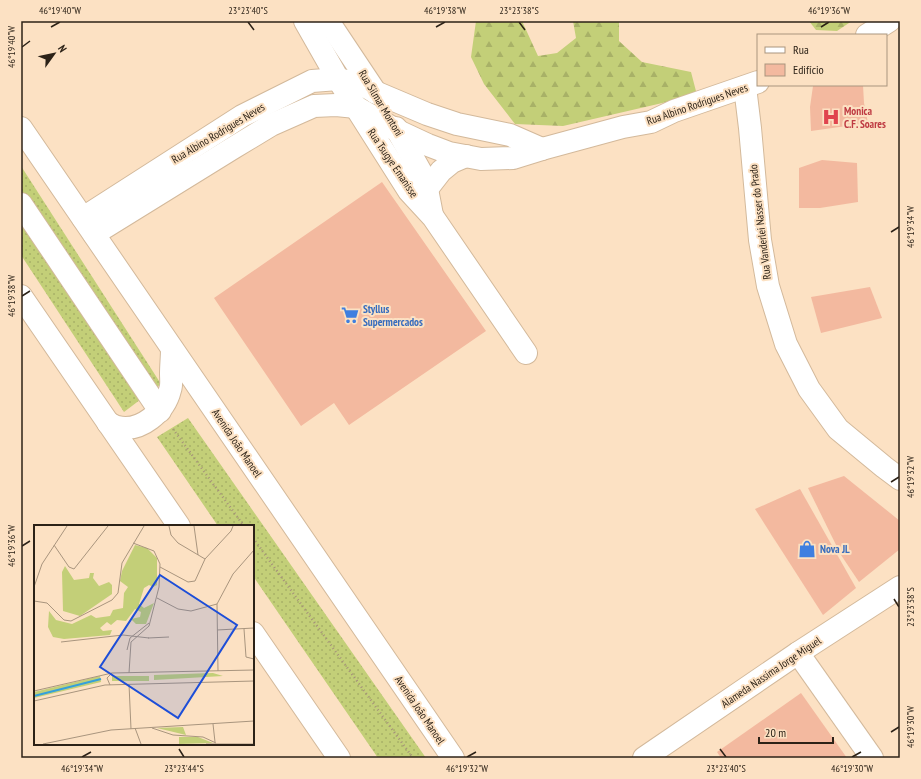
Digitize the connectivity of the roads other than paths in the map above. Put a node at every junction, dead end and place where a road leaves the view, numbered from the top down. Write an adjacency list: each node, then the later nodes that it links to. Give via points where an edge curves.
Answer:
1 (305, 21): 5 (street)
2 (328, 21): 7 (street, Rua Silmar Montoni)
3 (889, 21): 4 (street)
4 (869, 34)
5 (338, 79): 7 (street, Rua Albino Rodrigues Neves, via 365,86); 8 (street, Rua Tsugye Emanisse); 16 (street, Rua Albino Rodrigues Neves, via 312,81 242,116)
6 (752, 85): 11 (street, Rua Albino Rodrigues Neves, via 651,122); 22 (street, Rua Vanderlei Nasser do Prado, via 750,128 760,240 768,286 786,344 809,389 838,429)
7 (375, 92): 10 (street, Rua Silmar Montoni); 11 (street, Rua Albino Rodrigues Neves, via 426,114 457,124 510,135)
8 (356, 107): 10 (street, Rua Albino Rodrigues Neves); 15 (street, Rua Tsugye Emanisse, via 409,191); 16 (street, Rua Albino Rodrigues Neves, via 314,106 271,126)
9 (21, 128): 16 (street, Avenida João Manoel)
10 (398, 131): 12 (street, Rua Albino Rodrigues Neves, via 449,153); 13 (street, Rua Silmar Montoni, via 423,176)
11 (542, 148): 12 (street, Rua Albino Rodrigues Neves, via 512,158 481,159)
12 (466, 156): 13 (street, via 452,162 441,171)
13 (427, 189): 15 (street, Rua Silmar Montoni)
14 (21, 204): 20 (street)
15 (432, 217): 19 (street, Rua Tsugye Emanisse)
16 (88, 226): 18 (street, Avenida João Manoel)
17 (21, 296): 21 (street)
18 (172, 349): 20 (street, via 171,388); 28 (street, Avenida João Manoel)
19 (526, 353)
20 (160, 411): 21 (street, via 151,419 130,427 118,427)
21 (108, 423): 23 (street)
22 (900, 478)
23 (178, 525)
24 (900, 587): 26 (street, Alameda Nassima Jorge Miguel)
25 (254, 634): 27 (street)
26 (798, 653): 29 (street, Alameda Nassima Jorge Miguel); 30 (street)
27 (339, 758)
28 (453, 758)
29 (644, 758)
30 (872, 758)

